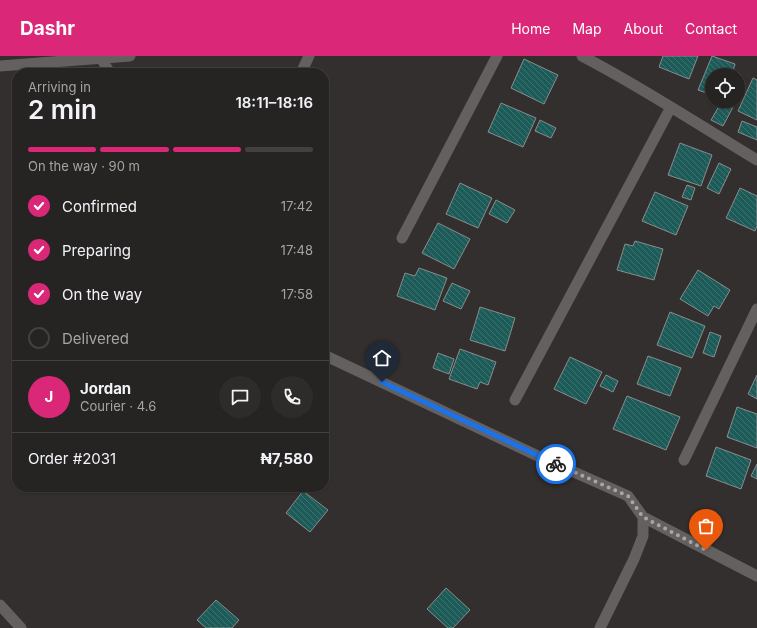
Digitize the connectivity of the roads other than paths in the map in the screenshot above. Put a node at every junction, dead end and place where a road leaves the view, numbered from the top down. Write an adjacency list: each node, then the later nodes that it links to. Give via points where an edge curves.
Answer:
1 (130, 56): 5 (street)
2 (309, 56): 8 (street)
3 (497, 56): 11 (street)
4 (582, 56): 9 (street)
5 (101, 57): 6 (street); 7 (street)
6 (0, 66)
7 (107, 68)
8 (303, 68)
9 (671, 108): 10 (street); 14 (street)
10 (757, 160)
11 (402, 238)
12 (757, 309): 15 (street)
13 (329, 357): 16 (street, via 628,496)
14 (515, 400)
15 (684, 460)
16 (643, 517): 17 (street); 20 (street, via 643,536)
17 (757, 576)
18 (0, 605): 19 (street)
19 (21, 628)
20 (600, 628)

